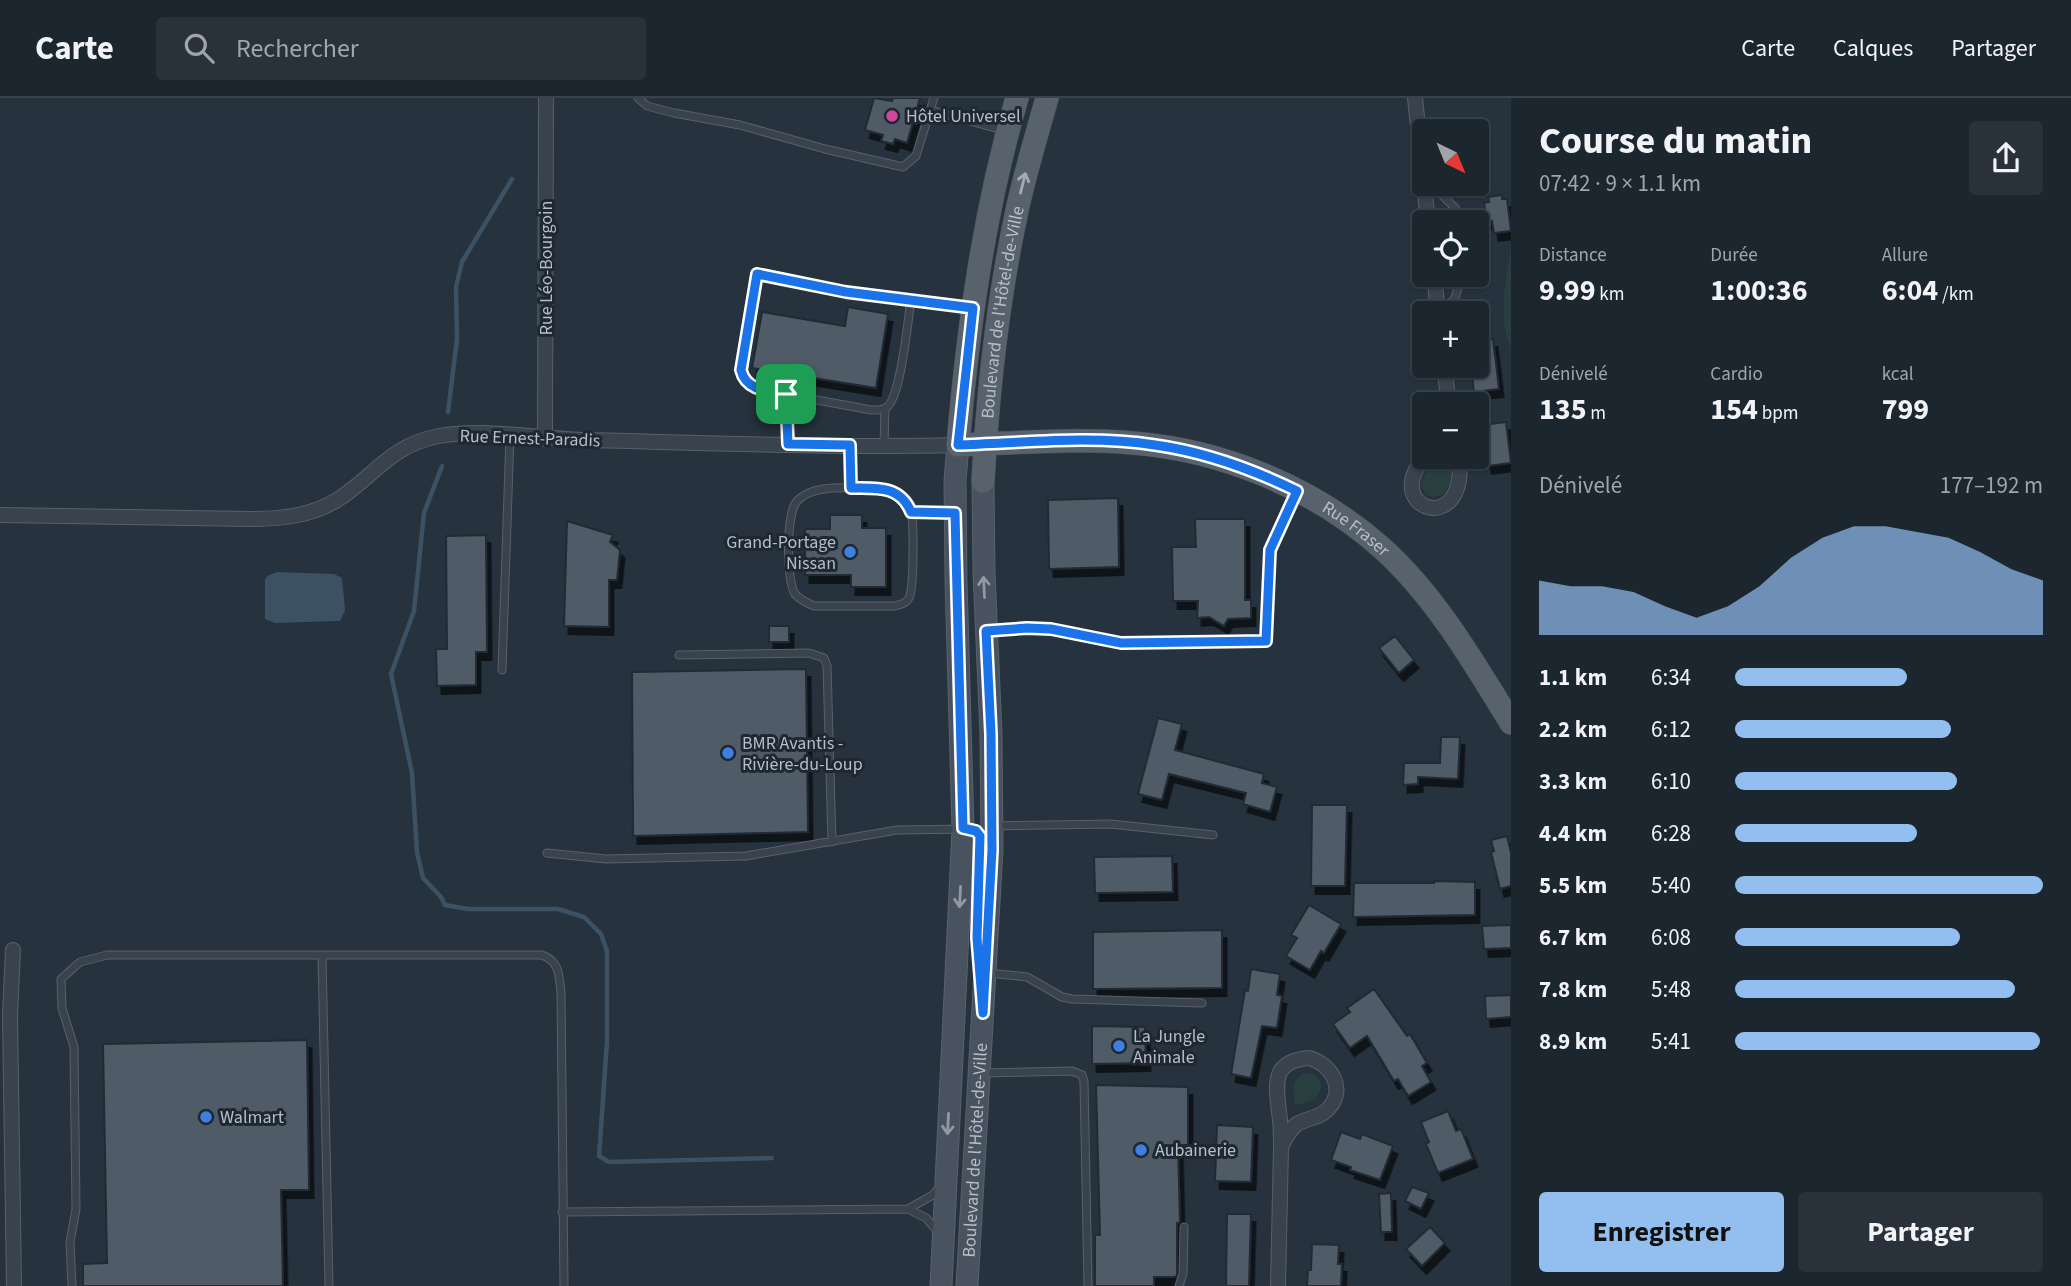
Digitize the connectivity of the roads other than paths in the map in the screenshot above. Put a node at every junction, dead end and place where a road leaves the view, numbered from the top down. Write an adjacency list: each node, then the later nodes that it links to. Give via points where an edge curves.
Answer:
1 (546, 98): 17 (street, Rue Léo-Bourgoin)
2 (638, 98): 7 (lane, via 640,103 674,114 740,125 902,167 916,156)
3 (934, 98): 7 (lane)
4 (1017, 98): 9 (main road, Boulevard de l'Hôtel-de-Ville)
5 (1047, 98): 19 (main road, Boulevard de l'Hôtel-de-Ville, one-way to 5, via 1006,263)
6 (1415, 98): 8 (street)
7 (931, 110): 9 (lane)
8 (1418, 119)
9 (1007, 131): 13 (main road, Boulevard de l'Hôtel-de-Ville)
10 (1443, 196): 11 (lane)
11 (1456, 210)
12 (911, 299): 13 (lane); 14 (lane, via 846,292 757,274 741,370 750,385); 15 (lane, via 897,388)
13 (973, 308): 22 (main road, Boulevard de l'Hôtel-de-Ville)
14 (786, 394): 15 (lane, via 871,410); 18 (lane)
15 (885, 408): 21 (lane)
16 (510, 436): 17 (street, Rue Ernest-Paradis); 30 (street, Rue Ernest-Paradis, via 454,434 422,440 389,457 336,501 290,518); 33 (lane)
17 (545, 439): 18 (street, Rue Ernest-Paradis)
18 (788, 444): 20 (street, Rue Ernest-Paradis)
19 (985, 444): 22 (main road, Rue Fraser); 25 (main road, Boulevard de l'Hôtel-de-Ville); 27 (main road, Rue Fraser, via 1153,445 1207,456)
20 (850, 445): 21 (street, Rue Ernest-Paradis); 26 (lane)
21 (884, 445): 22 (street, Rue Ernest-Paradis)
22 (958, 445): 29 (main road, Boulevard de l'Hôtel-de-Ville)
23 (1415, 469): 24 (street, via 1412,491 1425,507 1432,508 1454,498)
24 (1460, 469)
25 (983, 481): 31 (main road, Boulevard de l'Hôtel-de-Ville, one-way to 25)
26 (851, 488): 28 (lane, via 899,494); 28 (lane, via 818,489 797,501 791,512 790,577 795,593 814,606 905,603 913,583)
27 (1297, 491): 31 (lane, via 1270,550 1266,641 1121,643 1051,629); 34 (main road, Rue Fraser, via 1358,529 1407,574 1449,626)
28 (911, 512): 29 (lane)
29 (955, 513): 36 (main road, Boulevard de l'Hôtel-de-Ville)
30 (0, 515)
31 (986, 631): 35 (main road, Boulevard de l'Hôtel-de-Ville)
32 (679, 655): 38 (lane, via 808,653 824,658)
33 (502, 670)
34 (1511, 723)
35 (992, 826): 37 (lane, via 1111,824); 44 (main road, Boulevard de l'Hôtel-de-Ville)
36 (963, 828): 38 (lane, via 897,830); 40 (lane, via 980,836); 50 (main road, Boulevard de l'Hôtel-de-Ville, one-way to 50)
37 (1213, 835)
38 (832, 842): 39 (lane, via 746,856 606,859)
39 (547, 853)
40 (977, 938)
41 (978, 949): 46 (lane)
42 (13, 950): 47 (street)
43 (321, 955): 52 (lane, via 542,955 551,959 558,967 561,993); 56 (lane, via 107,955 80,962 61,979 62,1009 74,1048); 57 (lane)
44 (986, 973): 45 (lane, via 1027,976 1072,999); 46 (main road, Boulevard de l'Hôtel-de-Ville)
45 (1202, 1003)
46 (983, 1013): 48 (main road, Boulevard de l'Hôtel-de-Ville)
47 (5, 1015): 55 (street)
48 (979, 1073): 60 (main road, Boulevard de l'Hôtel-de-Ville); 61 (lane, via 1072,1071 1082,1075)
49 (1281, 1147): 49 (street, via 1297,1124 1320,1115 1333,1102 1333,1073 1319,1060 1298,1059 1277,1079); 63 (street)
50 (945, 1181): 51 (lane, via 933,1195); 54 (main road, Boulevard de l'Hôtel-de-Ville)
51 (908, 1209): 52 (lane); 54 (lane)
52 (562, 1212): 58 (lane)
53 (1184, 1227): 62 (lane, via 1183,1274)
54 (943, 1237): 59 (main road, Boulevard de l'Hôtel-de-Ville)
55 (14, 1286)
56 (72, 1286)
57 (330, 1286)
58 (564, 1286)
59 (941, 1286)
60 (967, 1286)
61 (1088, 1286)
62 (1178, 1286)
63 (1278, 1286)

